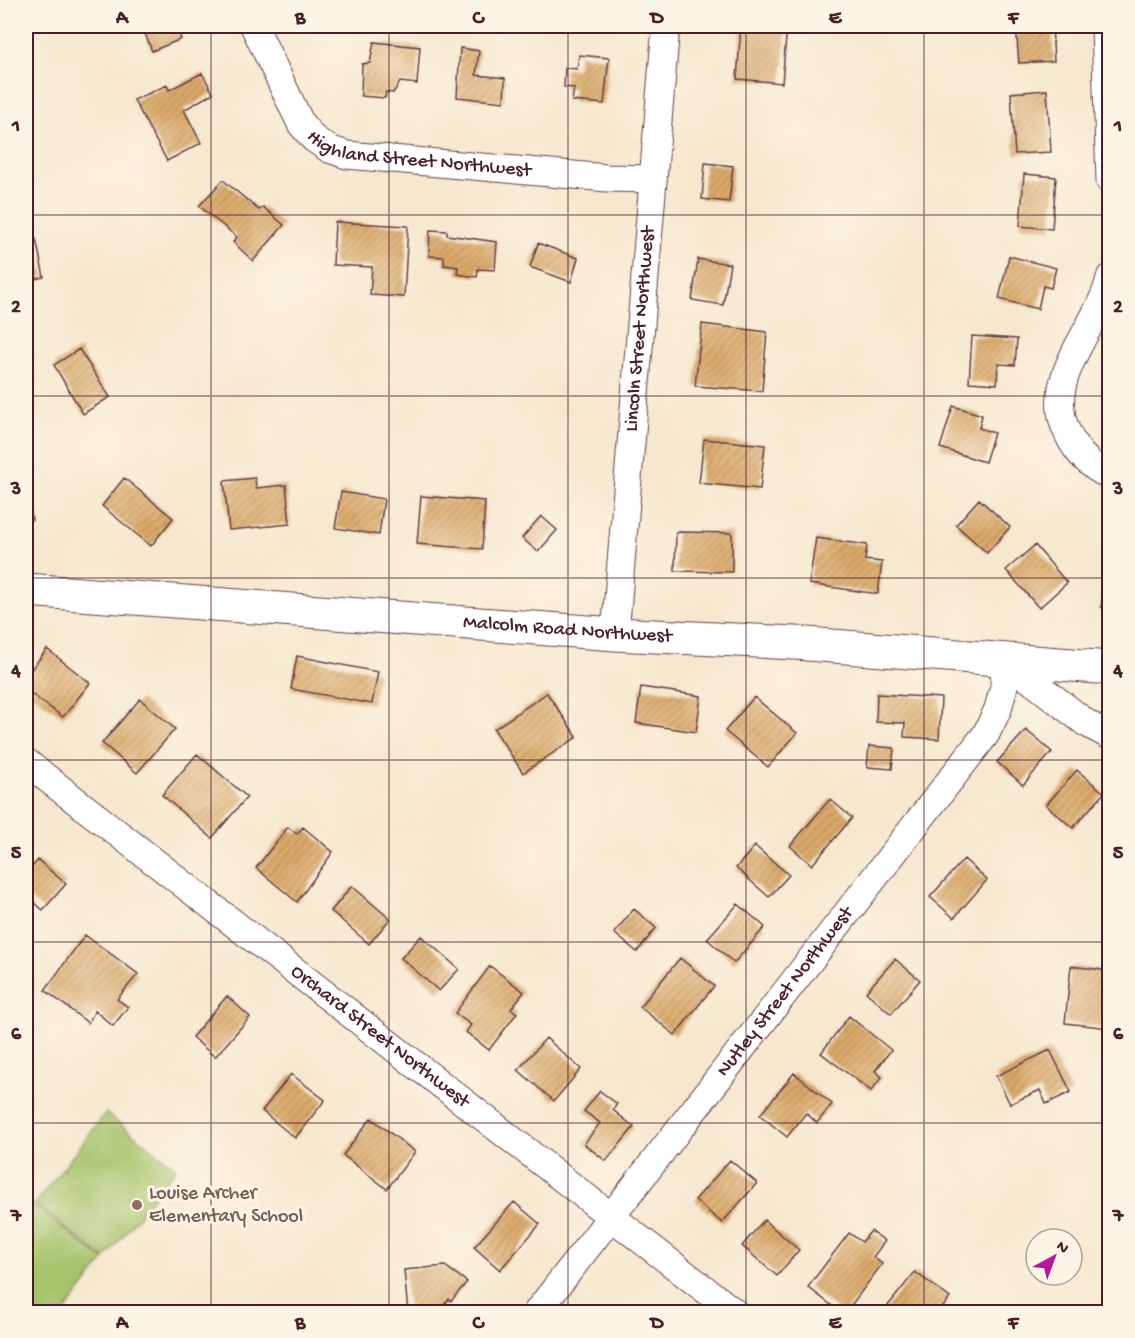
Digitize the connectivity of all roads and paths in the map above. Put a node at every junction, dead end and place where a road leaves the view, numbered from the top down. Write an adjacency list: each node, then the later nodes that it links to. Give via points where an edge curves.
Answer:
1 (254, 26): 4 (street, Highland Street Northwest, via 301,124 329,149 347,155)
2 (666, 26): 4 (street, Lincoln Street Northwest)
3 (1107, 37): 5 (street)
4 (653, 179): 9 (street, Lincoln Street Northwest)
5 (1110, 181)
6 (1110, 278): 7 (street, via 1103,300 1069,364 1060,408 1064,428 1074,446 1089,463)
7 (1110, 476)
8 (26, 590): 9 (main road, Malcolm Road Northwest)
9 (615, 634): 10 (main road, Malcolm Road Northwest)
10 (1005, 660): 11 (main road, Malcolm Road Northwest); 12 (street, via 1086,723); 14 (street, Nutley Street Northwest, via 1004,686 986,734)
11 (1110, 668)
12 (1110, 736)
13 (26, 762): 14 (street, Orchard Street Northwest)
14 (611, 1216): 15 (street, Nutley Street Northwest); 16 (street, Orchard Street Northwest)
15 (537, 1312)
16 (734, 1312)

